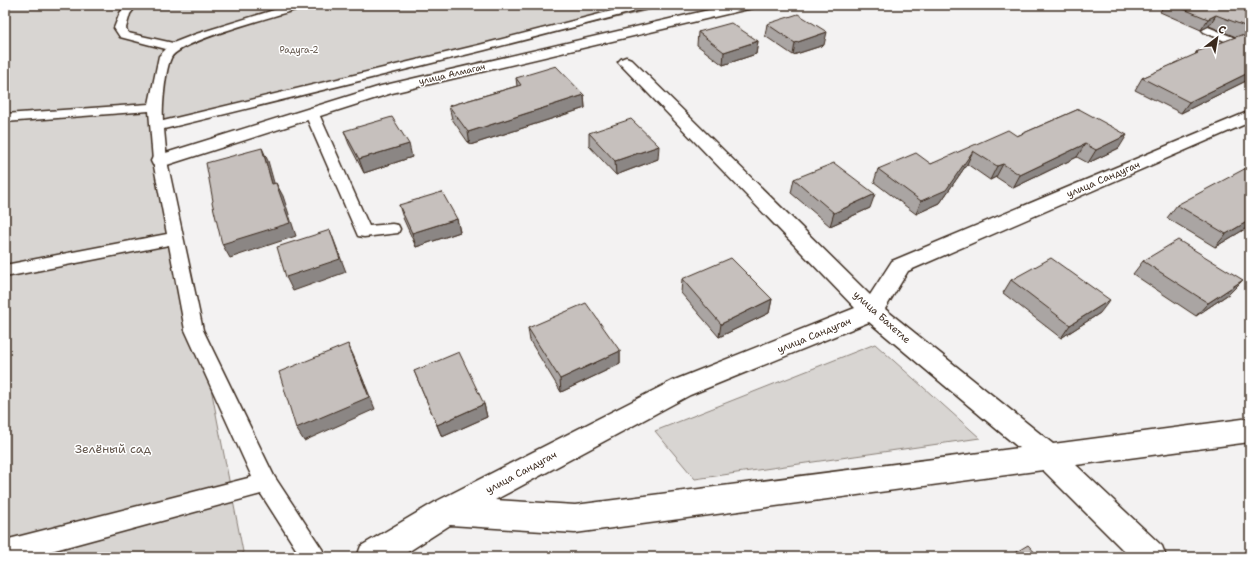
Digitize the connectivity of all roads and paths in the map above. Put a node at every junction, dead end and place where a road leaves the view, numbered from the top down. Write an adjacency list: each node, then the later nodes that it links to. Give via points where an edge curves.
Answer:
1 (132, 5): 6 (lane, via 125,13 120,28 124,35)
2 (301, 5): 6 (lane, via 200,36)
3 (648, 5): 13 (lane)
4 (748, 5): 10 (street, улица Алмагач, via 387,89)
5 (1208, 30): 7 (lane)
6 (174, 47): 9 (lane, via 165,56)
7 (1250, 48)
8 (626, 62): 18 (street, улица Бахетле)
9 (155, 107): 12 (lane); 13 (lane)
10 (312, 114): 14 (street, улица Алмагач); 15 (lane, via 364,232)
11 (1250, 116): 18 (street, улица Сандугач, via 900,266)
12 (5, 118)
13 (156, 127): 14 (lane)
14 (160, 161): 16 (lane)
15 (392, 229)
16 (176, 238): 17 (lane); 21 (lane, via 194,330)
17 (5, 271)
18 (872, 311): 20 (street, улица Бахетле); 22 (street, улица Сандугач, via 681,388)
19 (1250, 430): 20 (street)
20 (1048, 456): 22 (street, via 576,519); 26 (street, улица Бахетле)
21 (266, 483): 23 (lane); 24 (lane)
22 (447, 511): 25 (street, улица Сандугач)
23 (5, 552)
24 (314, 557)
25 (372, 557)
26 (1151, 557)

